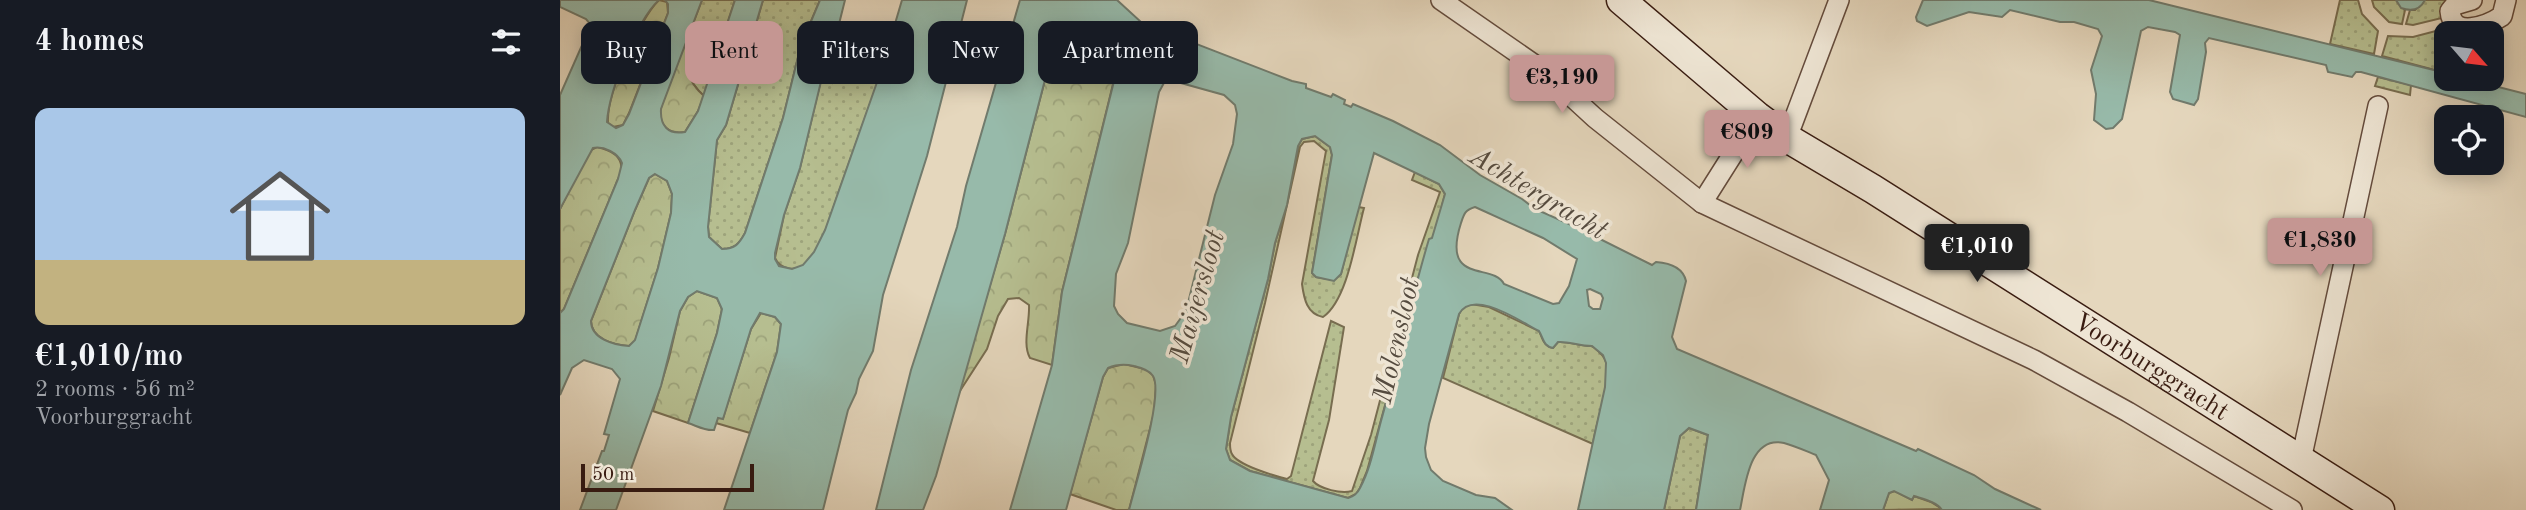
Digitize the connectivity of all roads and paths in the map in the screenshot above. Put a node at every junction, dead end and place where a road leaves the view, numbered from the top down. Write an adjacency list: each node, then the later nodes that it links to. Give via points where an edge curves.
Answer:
1 (1441, 0): 9 (street, via 1545,72)
2 (1621, 0): 7 (street, Voorburggracht)
3 (1839, 0): 8 (street)
4 (2472, 0): 5 (street, via 2450,11 2456,25 2488,25 2502,16)
5 (2506, 0)
6 (2378, 106): 10 (street)
7 (1757, 116): 8 (street, Voorburggracht); 9 (street)
8 (1787, 138): 10 (street, Voorburggracht)
9 (1702, 203): 11 (street, via 2034,360)
10 (2301, 460): 12 (street, Voorburggracht)
11 (2291, 510)
12 (2380, 510)

